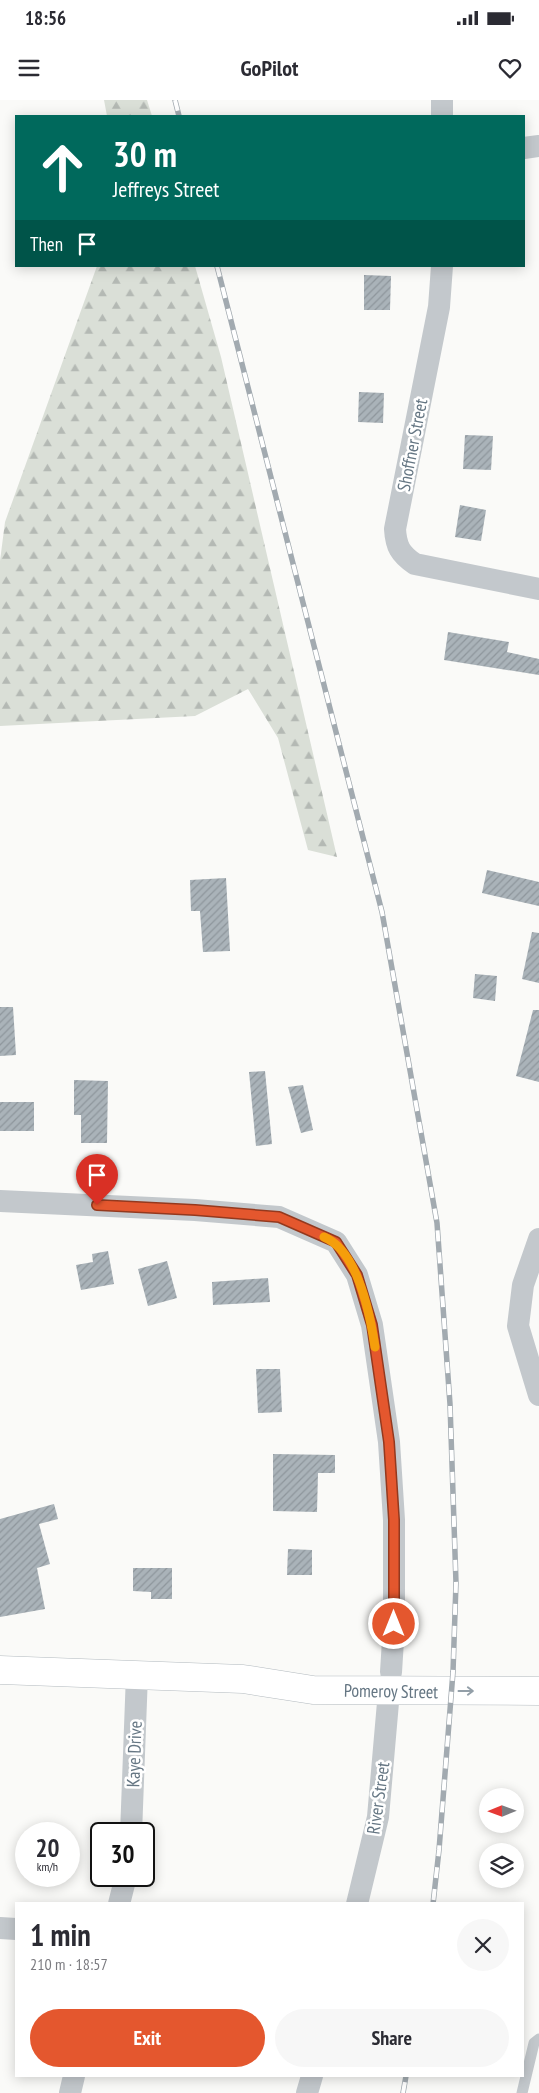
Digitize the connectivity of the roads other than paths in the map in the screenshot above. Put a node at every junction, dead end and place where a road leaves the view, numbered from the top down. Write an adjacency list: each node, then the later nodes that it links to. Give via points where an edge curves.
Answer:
1 (442, 100): 2 (street)
2 (442, 115)
3 (539, 146): 4 (street)
4 (525, 148)
5 (442, 267): 6 (street, Shoffner Street, via 439,307 395,529 396,545 404,557 415,564)
6 (539, 589)
7 (0, 1201): 13 (street, River Street, via 279,1217 336,1242 357,1275 372,1325 389,1442 394,1520 394,1624)
8 (539, 1239): 9 (street, via 524,1285 518,1326)
9 (539, 1395)
10 (0, 1670): 12 (street, Pomeroy Street)
11 (539, 1673): 13 (street, Pomeroy Street)
12 (137, 1674): 13 (street, Pomeroy Street, via 243,1679 313,1672); 15 (street, Kaye Drive)
13 (390, 1681): 14 (street, Pomeroy Street, one-way to 14); 18 (street, River Street, via 378,1816)
14 (539, 1691)
15 (131, 1822)
16 (123, 1887): 17 (street)
17 (120, 1902)
18 (357, 1902)
19 (0, 1928): 20 (street)
20 (15, 1929)
21 (539, 2039): 26 (lane, via 534,2043)
22 (74, 2077): 24 (street)
23 (312, 2077): 25 (street)
24 (70, 2093)
25 (307, 2093)
26 (522, 2093)

